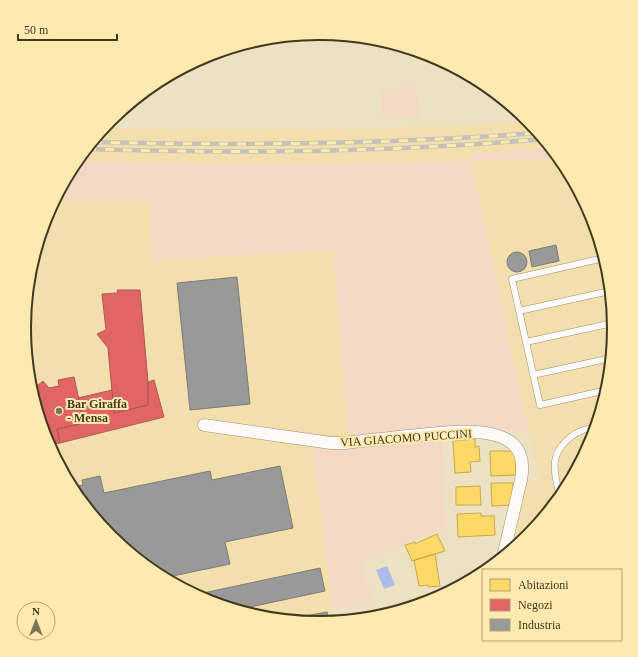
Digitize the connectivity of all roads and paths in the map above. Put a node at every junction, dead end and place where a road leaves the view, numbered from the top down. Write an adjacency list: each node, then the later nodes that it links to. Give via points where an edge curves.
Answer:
1 (598, 259): 3 (lane, via 512,279)
2 (605, 292): 3 (lane)
3 (519, 311): 5 (lane)
4 (607, 324): 5 (lane)
5 (526, 342): 7 (lane)
6 (605, 359): 7 (lane)
7 (533, 375): 8 (lane, via 540,405)
8 (600, 392)
9 (204, 425): 12 (street, VIA GIACOMO PUCCINI, via 327,443 460,431 503,438 515,446 523,470)
10 (589, 429): 11 (lane, via 580,431 558,451 555,472)
11 (558, 489)
12 (505, 548)

